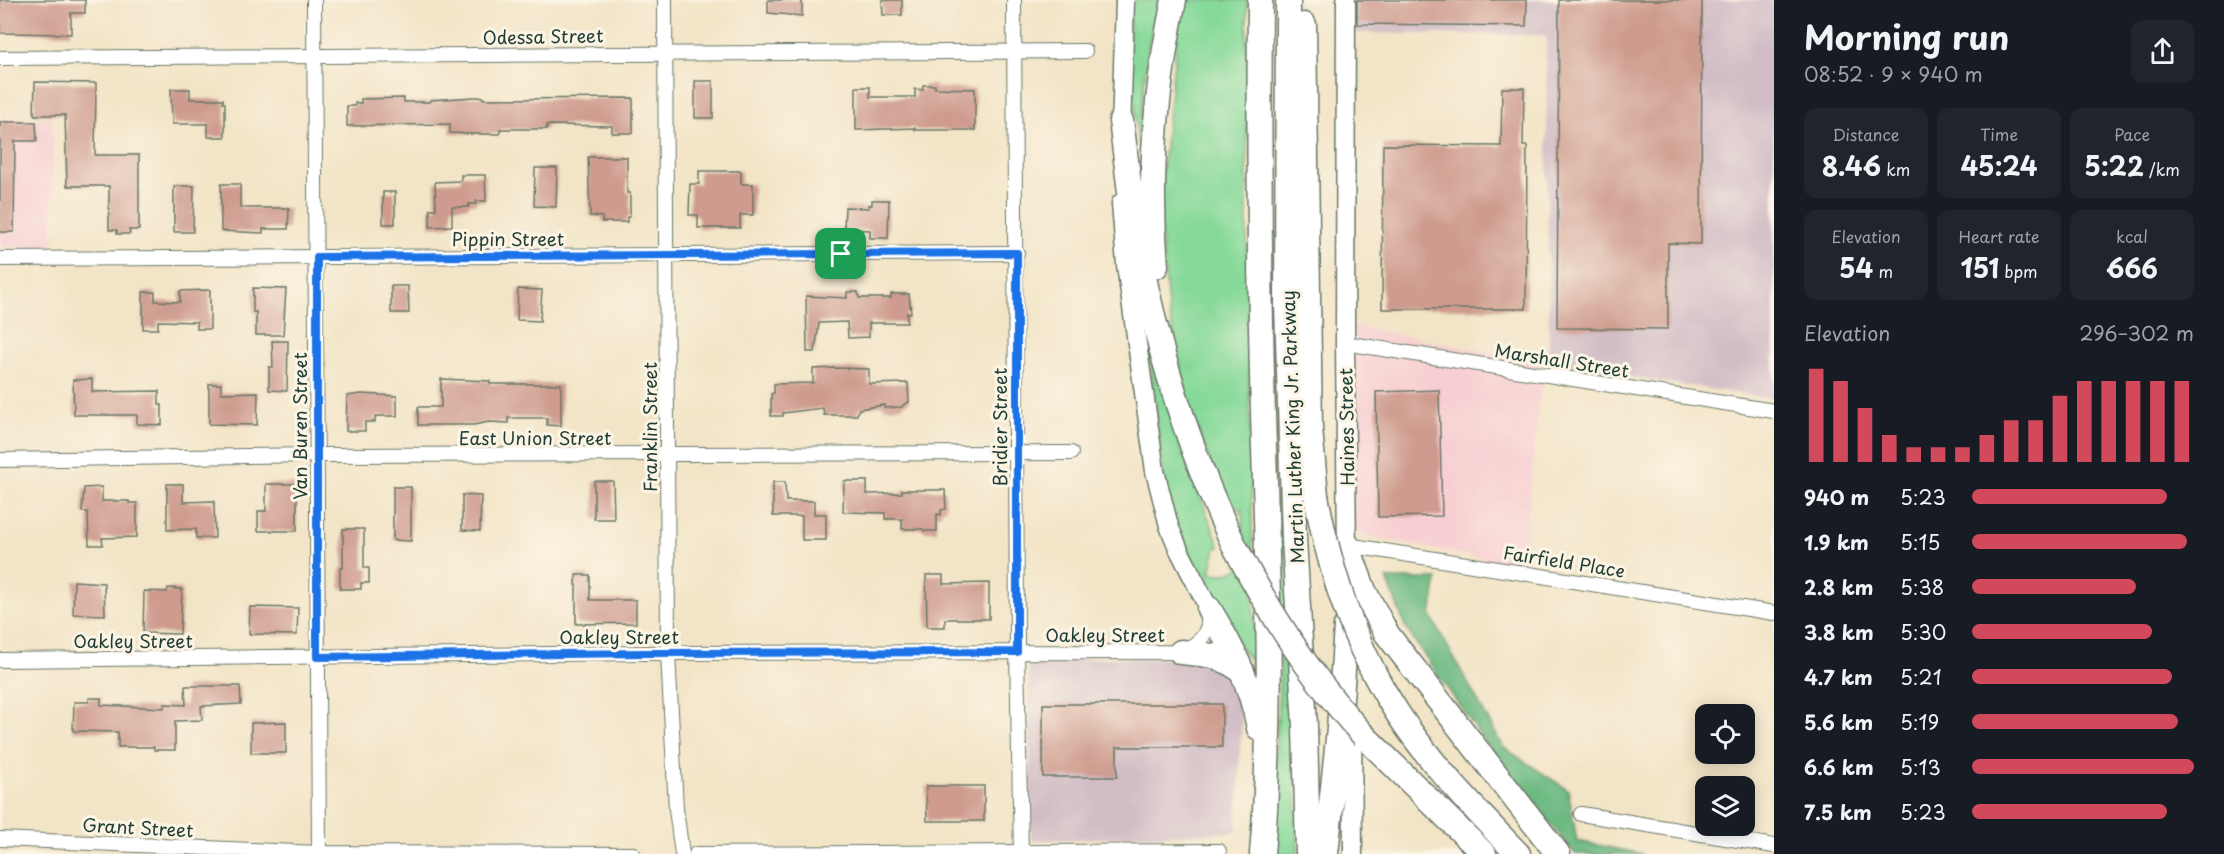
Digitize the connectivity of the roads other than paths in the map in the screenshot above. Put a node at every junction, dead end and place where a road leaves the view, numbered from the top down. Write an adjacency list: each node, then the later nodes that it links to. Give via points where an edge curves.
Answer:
1 (314, 0): 13 (street, Van Buren Street)
2 (665, 0): 12 (street, Franklin Street)
3 (1014, 0): 10 (street, Bridier Street)
4 (1125, 0): 15 (street)
5 (1174, 0): 21 (highway, via 1155,126 1152,198 1161,312)
6 (1260, 0): 38 (highway, Martin Luther King Jr. Parkway, via 1261,305 1269,657)
7 (1288, 0): 51 (highway, Martin Luther King Jr. Parkway, via 1287,306)
8 (1303, 0): 55 (highway, bridge, via 1310,428 1316,496 1334,575 1351,624 1398,715 1452,786)
9 (1346, 0): 20 (street, Haines Street)
10 (1014, 51): 11 (street, Odessa Street); 12 (street, Odessa Street); 16 (street, Bridier Street)
11 (1085, 51)
12 (665, 53): 13 (street, Odessa Street); 17 (street, Franklin Street)
13 (315, 57): 14 (street, Odessa Street); 18 (street, Van Buren Street)
14 (0, 58)
15 (1121, 121): 21 (highway, via 1139,250 1153,317); 29 (street, via 1123,238 1153,462 1169,526)
16 (1017, 253): 17 (street, Pippin Street); 23 (street, Bridier Street)
17 (665, 255): 18 (street, Pippin Street); 25 (street, Franklin Street)
18 (317, 257): 19 (street, Pippin Street); 26 (street, Van Buren Street)
19 (0, 259)
20 (1345, 343): 22 (street, Marshall Street); 28 (street, Haines Street)
21 (1179, 403): 54 (highway, bridge, via 1234,545 1294,649 1364,736)
22 (1774, 411)
23 (1017, 452): 24 (street, East Union Street); 25 (street, East Union Street); 32 (street, Bridier Street)
24 (1071, 453)
25 (667, 454): 26 (street, East Union Street); 34 (street, Franklin Street)
26 (317, 455): 27 (street, East Union Street); 35 (street, Van Buren Street)
27 (0, 460)
28 (1347, 545): 30 (street, Fairfield Place); 31 (street, Haines Street); 56 (highway, via 1364,591 1387,634)
29 (1209, 609): 33 (street, Oakley Street, via 1205,636); 37 (highway)
30 (1774, 613)
31 (1346, 626): 52 (highway); 53 (street, Haines Street, via 1353,733)
32 (1017, 652): 33 (street, Oakley Street); 34 (street, Oakley Street); 45 (street, Bridier Street)
33 (1181, 652): 37 (highway, via 1221,657)
34 (668, 653): 35 (street, Oakley Street); 48 (street, Franklin Street)
35 (317, 657): 36 (street, Oakley Street); 44 (street, Van Buren Street)
36 (0, 660)
37 (1244, 674): 38 (highway, via 1256,714)
38 (1266, 791): 50 (highway, Martin Luther King Jr. Parkway)
39 (1581, 814): 41 (street)
40 (0, 839): 43 (street, Grant Street)
41 (1774, 846)
42 (1219, 851): 45 (street)
43 (227, 852): 44 (street, Grant Street)
44 (319, 853): 46 (street, Grant Street)
45 (1021, 853): 49 (street)
46 (475, 854): 47 (street, Grant Street)
47 (633, 854)
48 (682, 854)
49 (696, 854)
50 (1262, 854)
51 (1308, 854)
52 (1326, 854)
53 (1353, 854)
54 (1484, 854)
55 (1518, 854)
56 (1558, 854)

